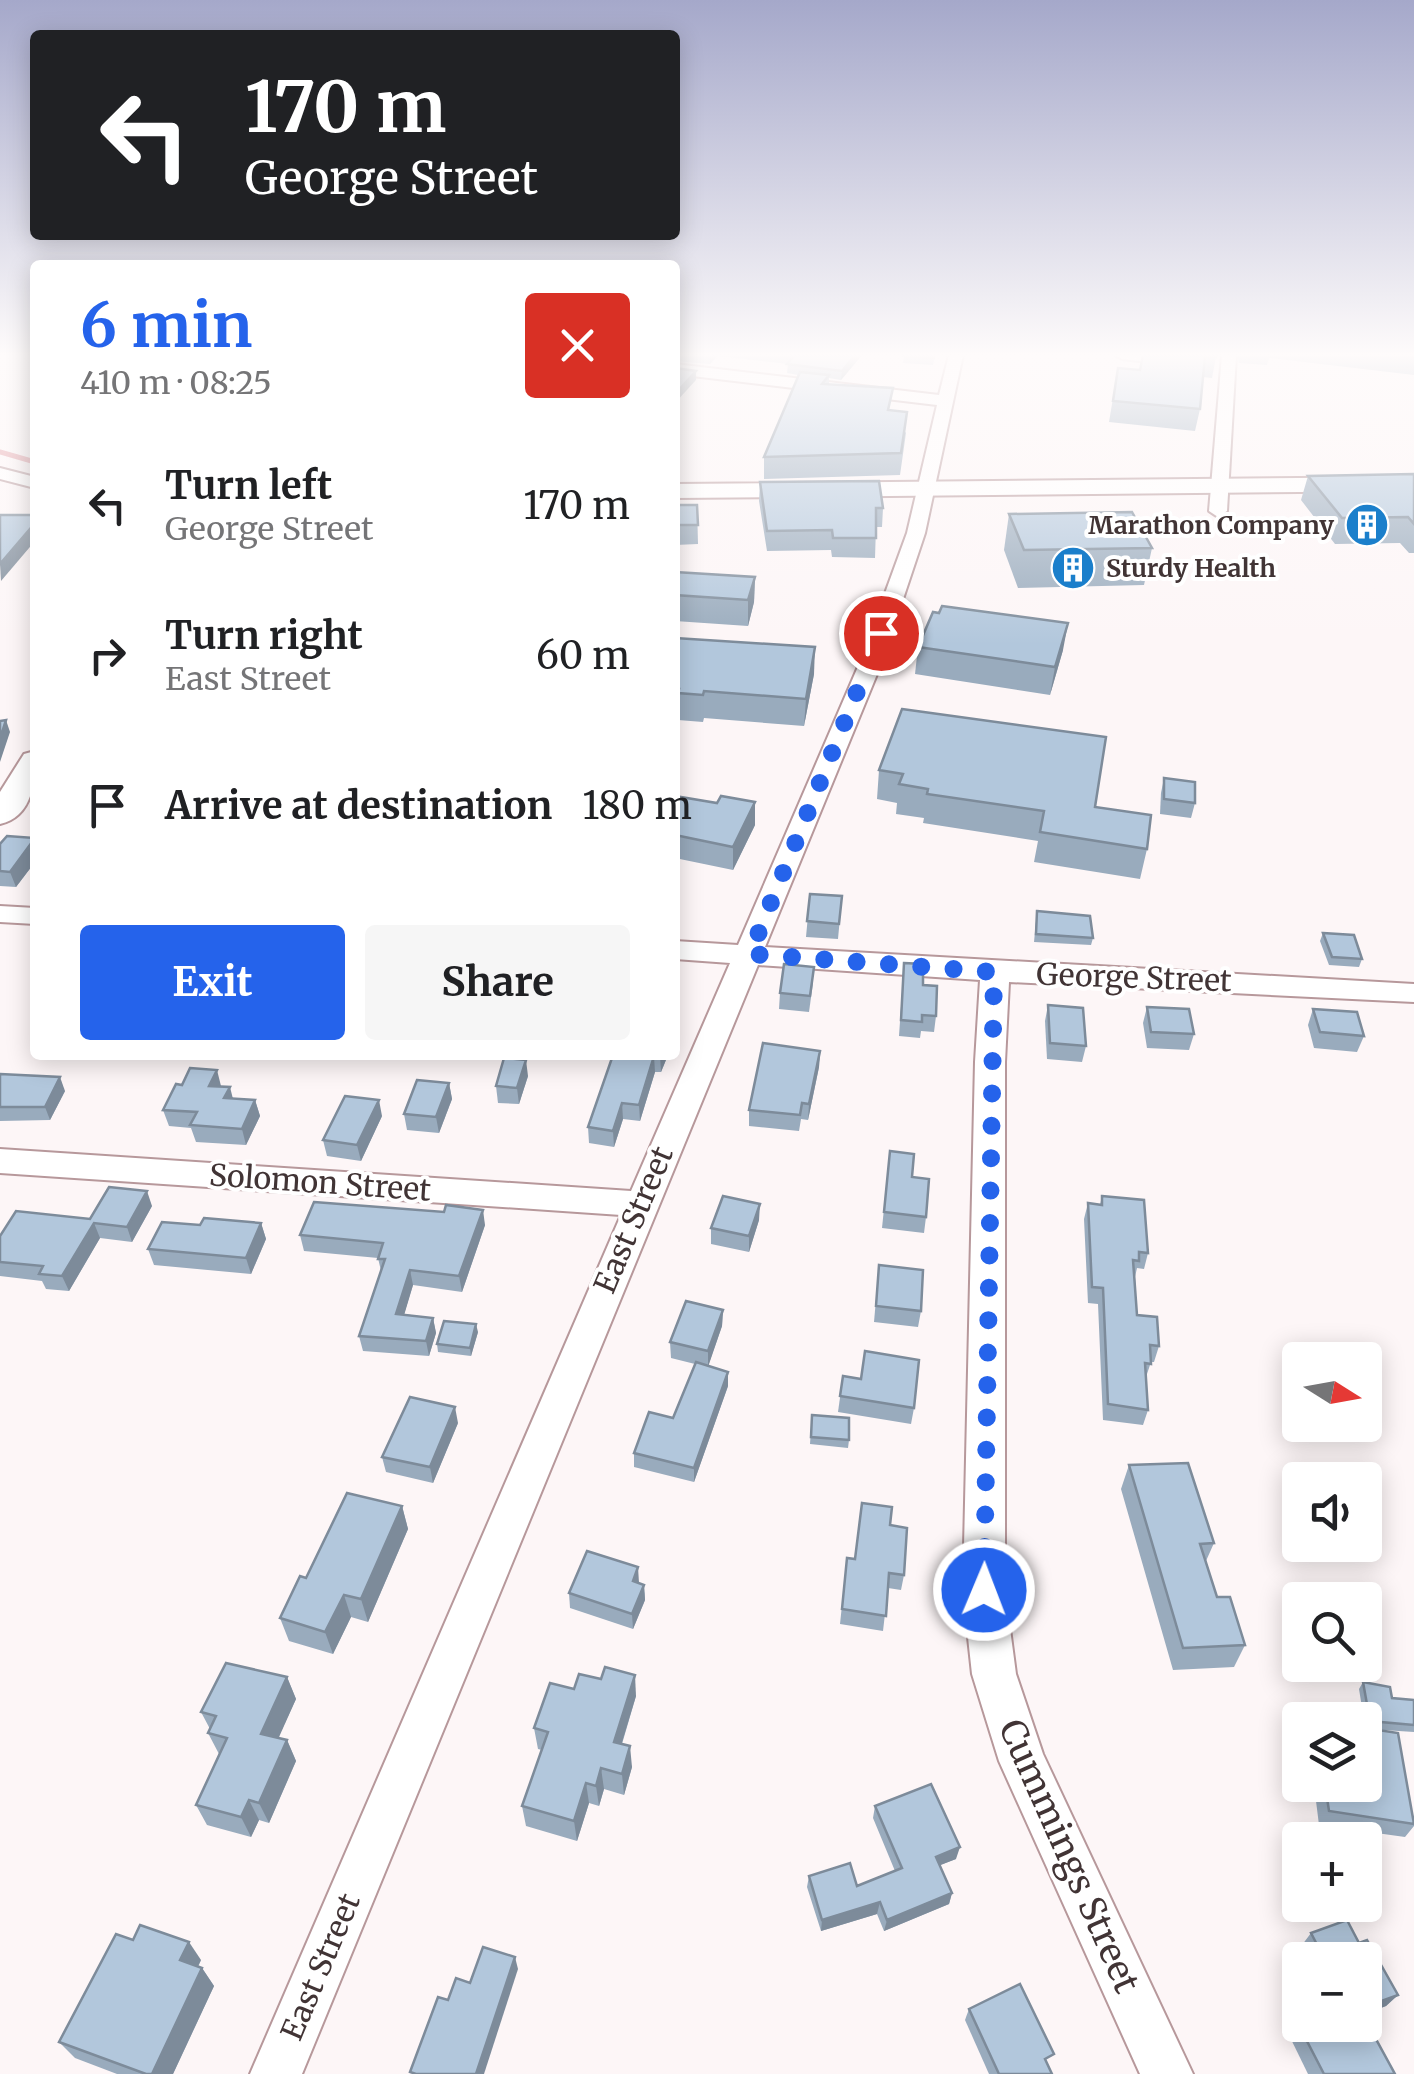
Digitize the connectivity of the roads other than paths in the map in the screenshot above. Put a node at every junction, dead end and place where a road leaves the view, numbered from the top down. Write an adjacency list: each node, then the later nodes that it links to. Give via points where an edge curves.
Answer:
1 (936, 452): 6 (street, East Street)
2 (1220, 452): 8 (street)
3 (0, 474): 4 (street)
4 (30, 483)
5 (1414, 484): 8 (main road)
6 (928, 489): 7 (main road); 8 (main road); 14 (street, East Street, via 871,662)
7 (680, 491)
8 (1219, 498)
9 (30, 773): 10 (main road)
10 (0, 814)
11 (0, 914): 12 (street)
12 (30, 916)
13 (680, 950): 14 (street, George Street)
14 (750, 954): 15 (street, George Street); 18 (street, East Street)
15 (994, 972): 16 (street, George Street); 20 (street, Cummings Street, via 984,1590 994,1674 1022,1761)
16 (1414, 993)
17 (0, 1161): 18 (street, Solomon Street)
18 (640, 1204): 19 (street, East Street)
19 (276, 2074)
20 (1167, 2074)

